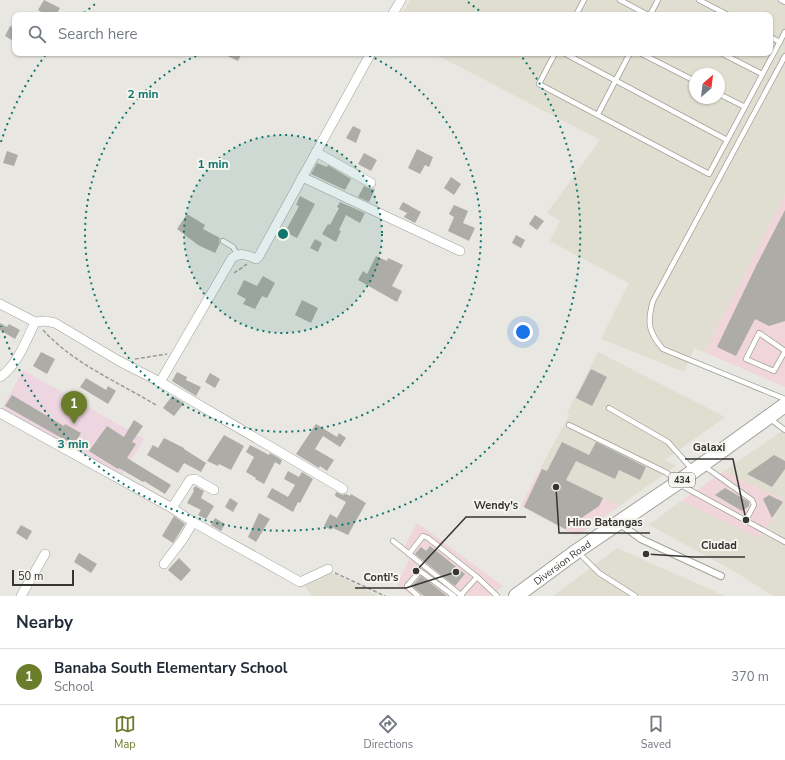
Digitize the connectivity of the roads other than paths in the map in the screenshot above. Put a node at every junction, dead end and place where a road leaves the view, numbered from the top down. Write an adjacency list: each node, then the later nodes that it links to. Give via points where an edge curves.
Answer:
1 (401, 0): 8 (street)
2 (584, 0): 9 (lane)
3 (620, 0): 10 (lane)
4 (658, 0): 11 (lane)
5 (699, 0): 12 (lane)
6 (781, 0): 7 (lane)
7 (785, 2)
8 (394, 12)
9 (578, 12)
10 (643, 12)
11 (651, 12)
12 (722, 12)
13 (785, 32): 15 (lane)
14 (773, 38): 15 (lane)
15 (780, 42): 16 (lane)
16 (773, 54)
17 (369, 56): 32 (street)
18 (553, 56): 30 (lane, via 539,84)
19 (570, 56): 27 (lane)
20 (628, 56): 27 (lane)
21 (646, 56): 26 (lane)
22 (727, 56): 25 (lane)
23 (772, 56): 25 (lane)
24 (785, 56): 43 (lane, via 654,301 649,326 663,349)
25 (762, 74): 29 (lane)
26 (689, 79)
27 (616, 81): 30 (lane); 31 (lane)
28 (725, 97): 29 (lane)
29 (745, 107): 31 (lane)
30 (598, 114): 31 (lane, via 709,174)
31 (727, 140)
32 (316, 152): 33 (street); 34 (street)
33 (302, 177): 36 (street); 37 (street, via 259,256 256,258)
34 (371, 183)
35 (223, 241): 37 (lane, via 233,247)
36 (460, 251)
37 (237, 254): 42 (street, via 232,258)
38 (0, 304): 39 (street)
39 (35, 322): 41 (street, via 22,350); 42 (street, via 55,323)
40 (785, 351): 40 (lane, via 759,333 746,359 774,371)
41 (0, 377)
42 (160, 382): 52 (street)
43 (785, 399)
44 (785, 405): 47 (highway, Diversion Road / 434)
45 (609, 408): 50 (lane, via 668,442)
46 (0, 413): 54 (street)
47 (767, 418): 49 (lane); 50 (highway, Diversion Road / 434)
48 (569, 425): 51 (lane, via 667,473)
49 (785, 430)
50 (698, 468): 51 (highway, Diversion Road / 434); 55 (lane, via 752,500 754,505)
51 (677, 483): 55 (lane); 57 (highway, Diversion Road / 434)
52 (344, 489)
53 (214, 490): 54 (street, via 195,479 190,480)
54 (172, 508): 56 (street)
55 (746, 520): 59 (lane)
56 (193, 522): 63 (street); 64 (street, via 300,582)
57 (619, 523): 60 (highway, Diversion Road / 434); 65 (street, via 641,539)
58 (393, 541): 62 (lane)
59 (785, 542)
60 (576, 551): 72 (highway, Diversion Road / 434); 73 (lane, via 599,573)
61 (45, 554): 67 (street)
62 (409, 554): 66 (lane, via 423,536); 70 (lane)
63 (164, 564)
64 (328, 569)
65 (721, 576)
66 (477, 577): 70 (lane); 71 (lane)
67 (21, 596)
68 (418, 596): 69 (lane, via 407,586 420,571)
69 (454, 596)
70 (461, 596)
71 (497, 596)
72 (516, 596)
73 (636, 596)

